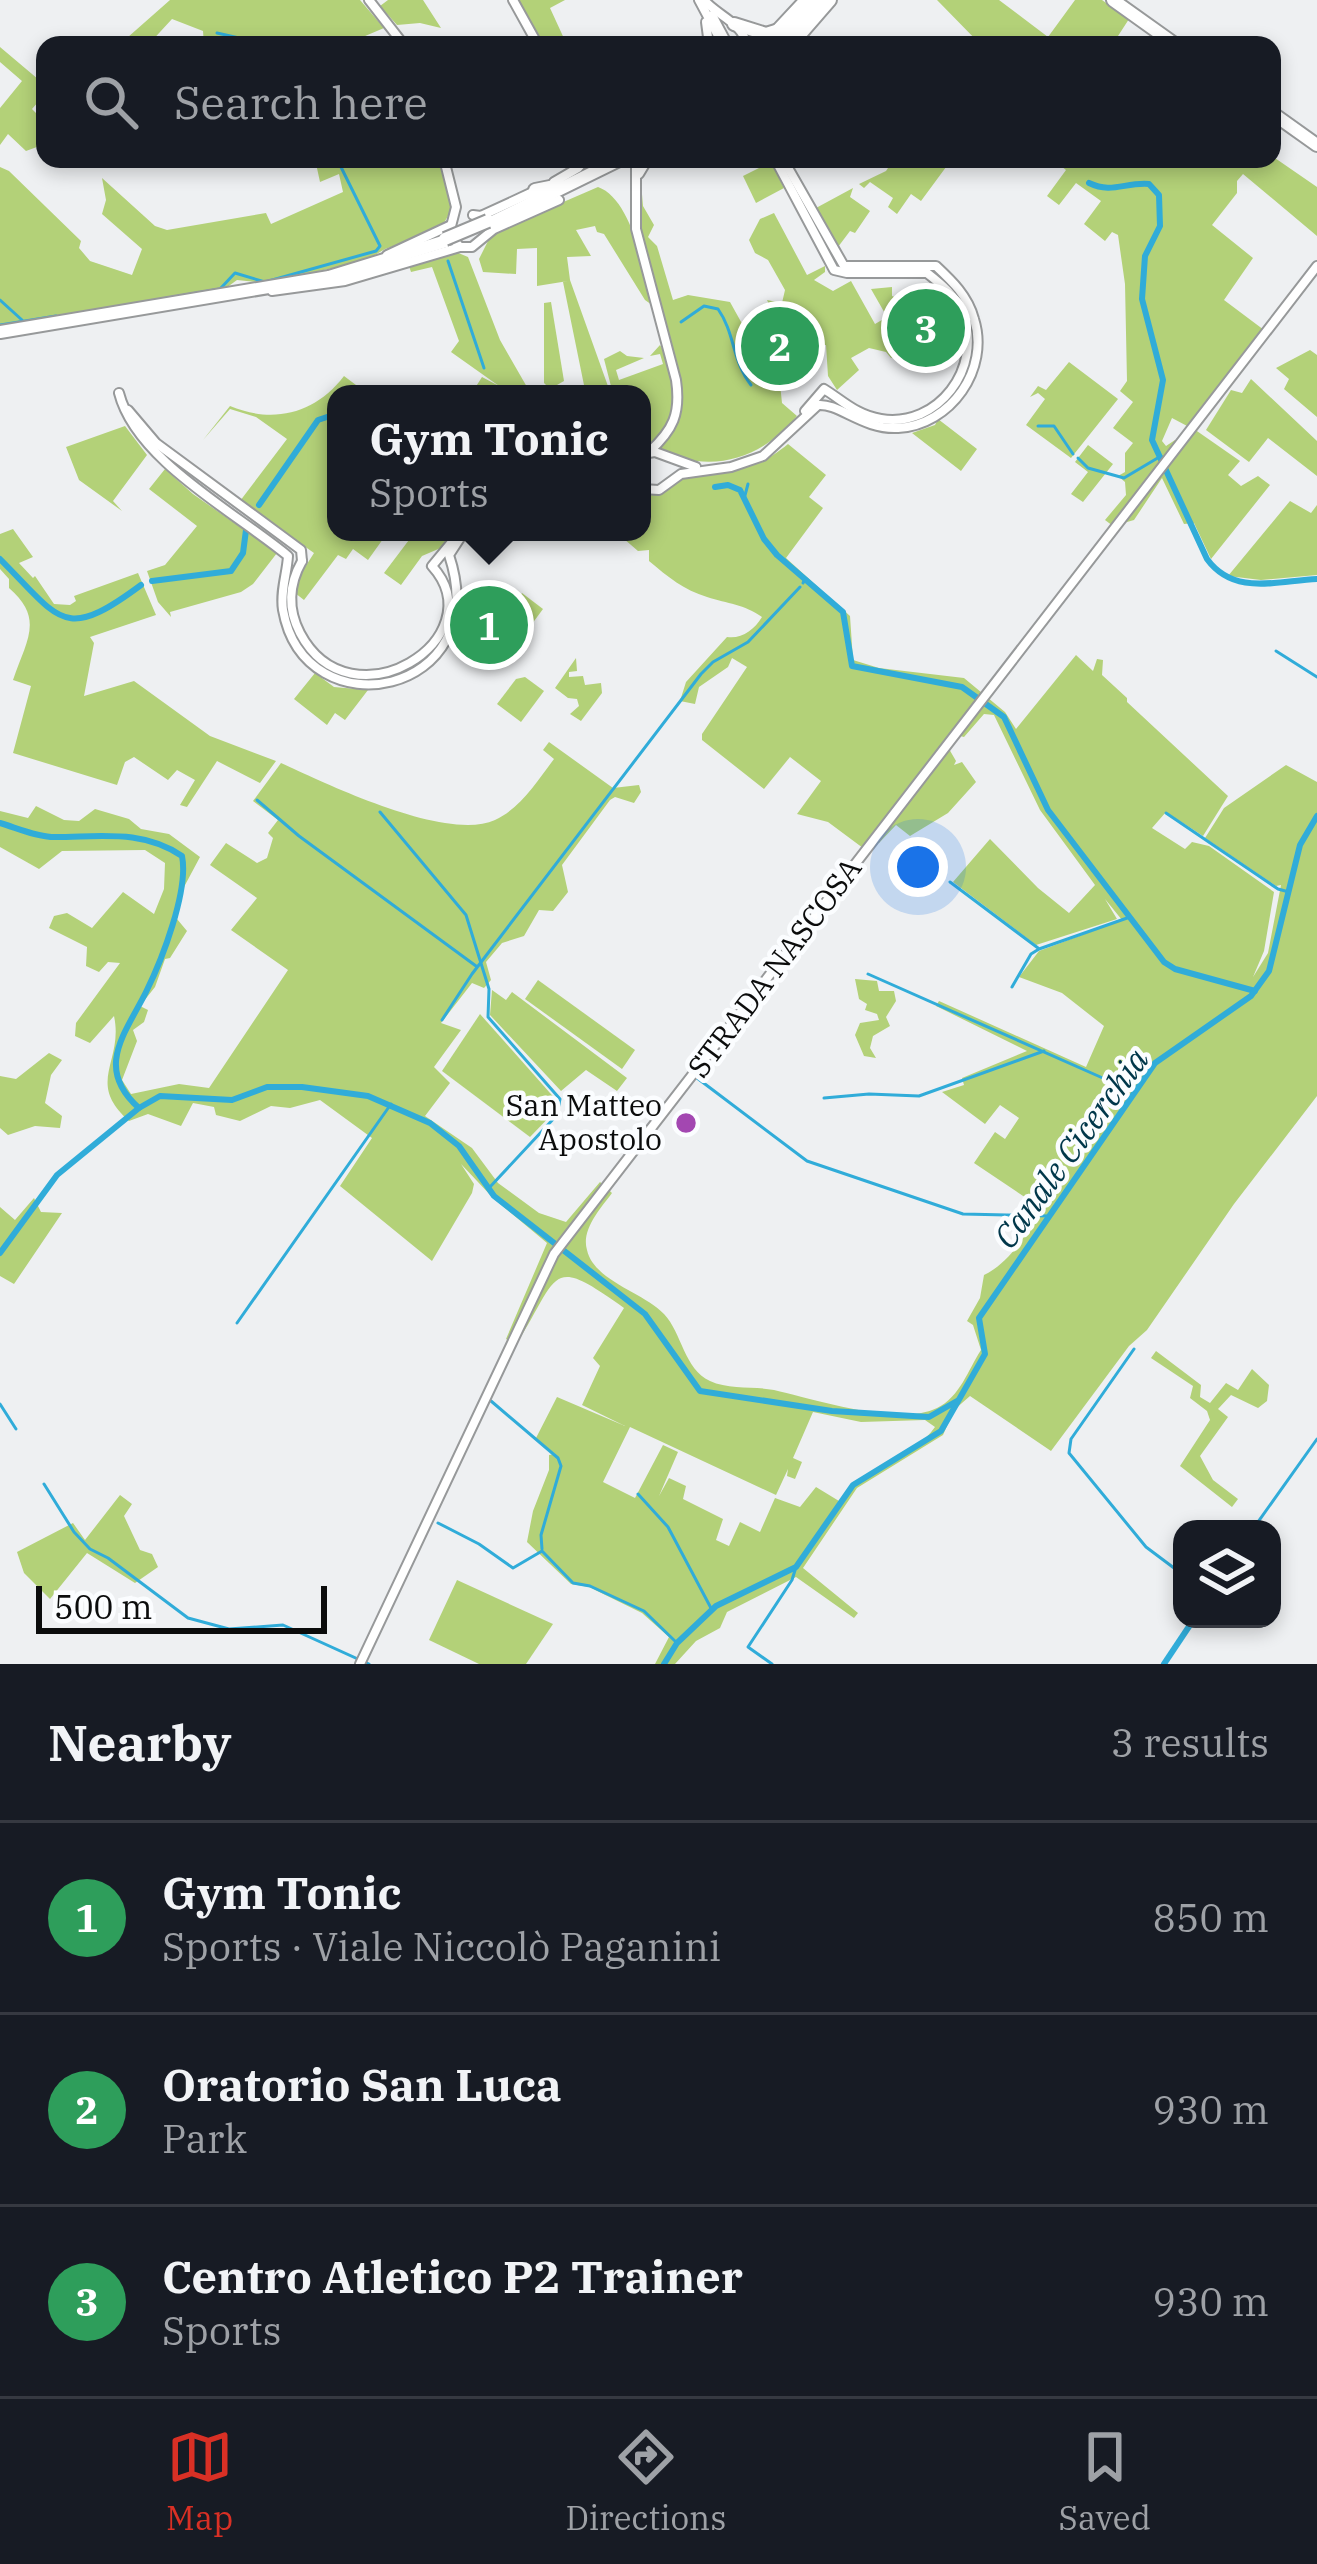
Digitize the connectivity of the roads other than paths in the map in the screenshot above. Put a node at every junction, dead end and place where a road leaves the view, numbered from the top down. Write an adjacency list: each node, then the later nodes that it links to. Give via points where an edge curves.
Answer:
1 (369, 0): 10 (street)
2 (513, 0): 11 (street)
3 (806, 0): 9 (main road)
4 (819, 0): 16 (main road)
5 (830, 0): 17 (main road)
6 (1113, 0): 18 (main road)
7 (703, 2): 8 (street); 12 (street); 13 (street)
8 (734, 24): 9 (main road, via 757,33); 14 (street)
9 (780, 29): 15 (main road)
10 (397, 36)
11 (533, 36)
12 (708, 36)
13 (721, 36)
14 (745, 36)
15 (773, 36)
16 (784, 36)
17 (798, 36)
18 (1164, 36)
19 (1281, 119): 20 (main road)
20 (1317, 145)
21 (447, 168): 28 (street)
22 (578, 168): 27 (street)
23 (601, 168): 26 (main road)
24 (640, 168): 36 (street, via 636,229 679,406 671,430)
25 (784, 168): 39 (street, via 841,269 934,272 969,305 970,379 951,405 920,424 857,422 825,400 763,456)
26 (578, 181): 27 (main road); 29 (main road); 31 (main road)
27 (535, 190): 30 (street)
28 (454, 194): 30 (street); 32 (street)
29 (559, 200): 31 (street)
30 (471, 215): 31 (street); 32 (street)
31 (486, 228): 32 (main road, bridge)
32 (451, 234): 34 (main road, via 290,282); 34 (main road, via 329,277)
33 (1317, 266): 47 (street, STRADA NASCOSA, via 560,1247)
34 (0, 330)
35 (153, 446): 35 (street, via 139,427 119,393 130,425); 44 (street)
36 (651, 448)
37 (651, 455): 38 (street)
38 (667, 459): 39 (street); 40 (street)
39 (703, 469): 40 (street)
40 (668, 482): 41 (street)
41 (651, 490)
42 (455, 541): 43 (street)
43 (446, 554): 46 (street, via 459,596); 46 (street, via 432,566 448,590)
44 (292, 555): 45 (street, via 282,589); 45 (street, via 303,553)
45 (290, 619): 46 (street, via 294,643 309,662 355,684 412,674 435,656)
46 (443, 636)
47 (362, 1660)

